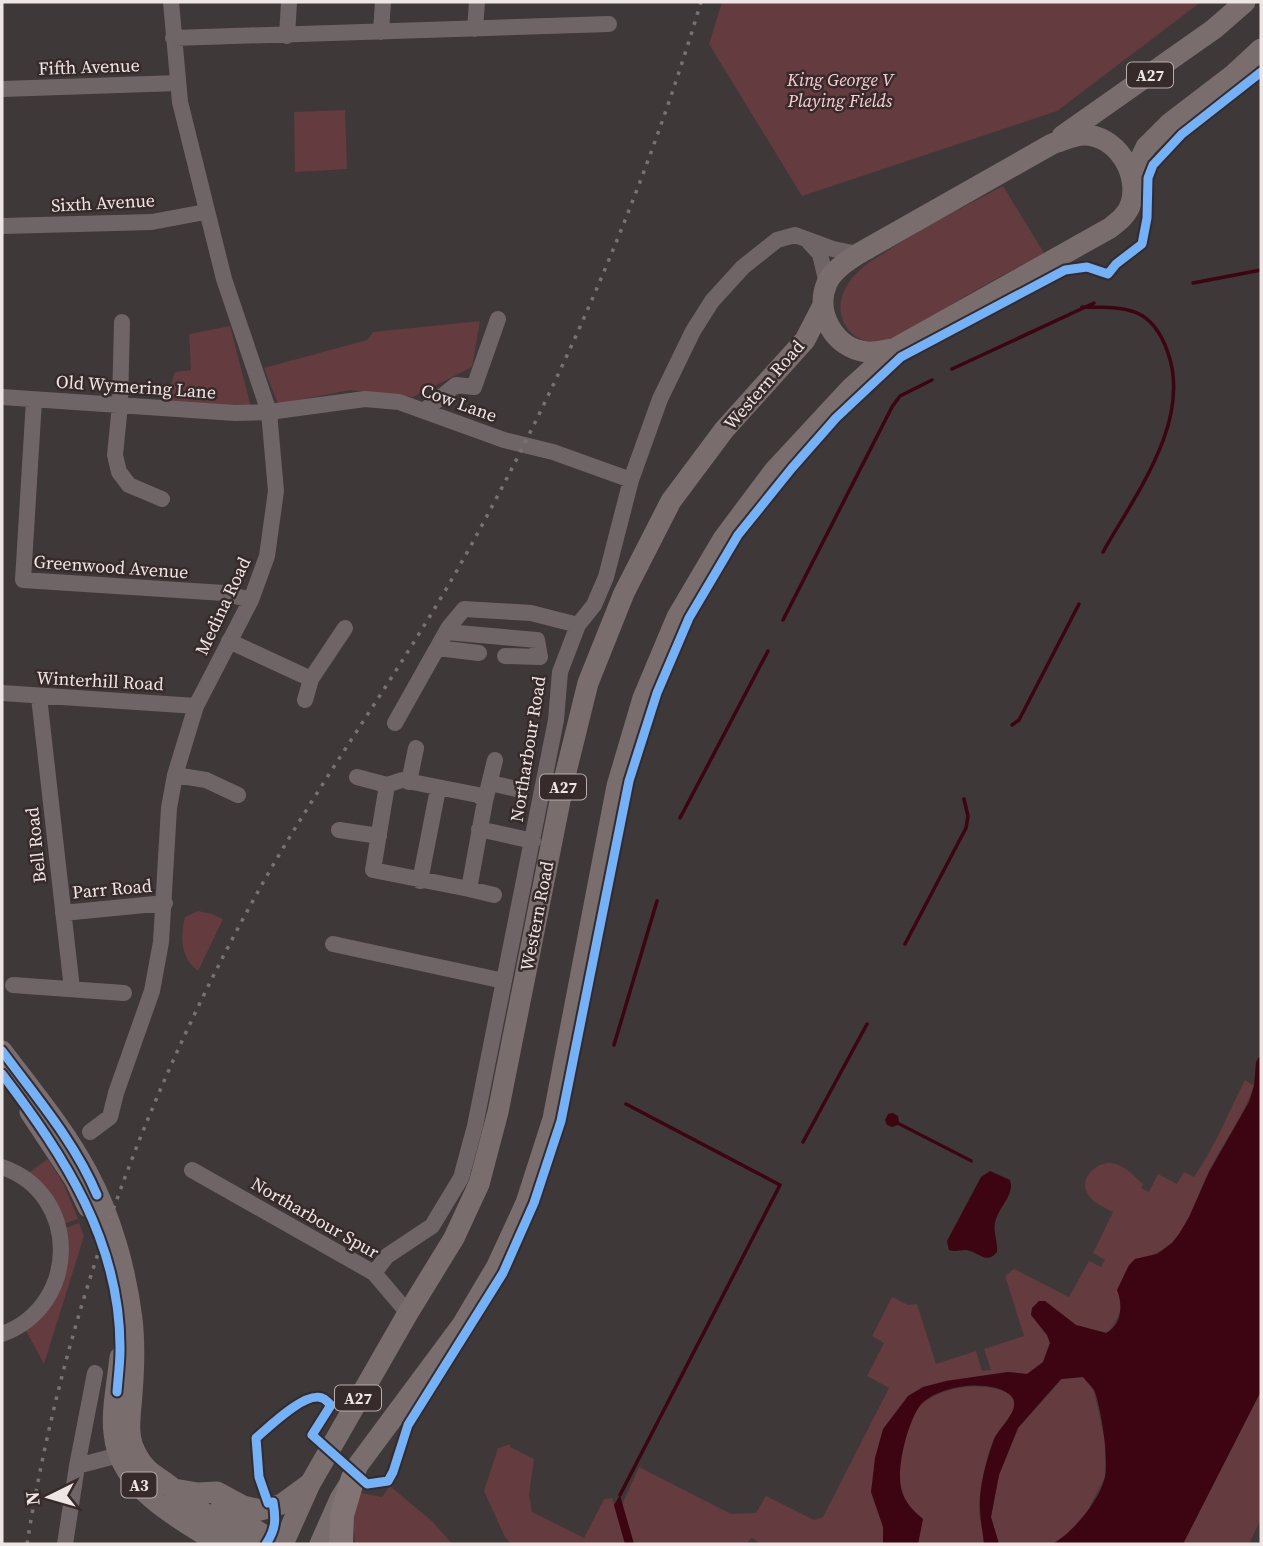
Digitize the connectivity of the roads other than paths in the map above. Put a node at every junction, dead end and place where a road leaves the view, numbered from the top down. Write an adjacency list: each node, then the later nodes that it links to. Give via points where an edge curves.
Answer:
1 (171, 2): 10 (street, Medina Road)
2 (289, 2): 9 (street)
3 (383, 2): 8 (street)
4 (477, 2): 7 (street)
5 (1245, 2): 14 (main road, A27)
6 (609, 24): 7 (street)
7 (475, 29): 8 (street)
8 (381, 32): 9 (street)
9 (287, 36): 10 (street)
10 (173, 38): 12 (street, Medina Road)
11 (1261, 50): 15 (main road, via 1170,123 1146,147)
12 (177, 83): 13 (street, Fifth Avenue); 16 (street, Medina Road)
13 (2, 89)
14 (1052, 144): 15 (main road, via 1083,135 1103,138 1125,160); 19 (main road)
15 (1132, 176): 24 (main road, via 1131,204 1110,228)
16 (205, 212): 17 (street, Sixth Avenue, via 152,222); 29 (street, Medina Road)
17 (2, 226)
18 (809, 242): 19 (street, Northarbour Road); 20 (street, via 820,254); 30 (street, Northarbour Road, via 795,235 777,240 743,267 712,301 660,400)
19 (858, 254): 20 (main road, via 839,267)
20 (827, 284): 21 (main road, Western Road)
21 (822, 307): 24 (main road, via 830,330 846,346 867,352); 79 (main road, Western Road / A27, via 805,340 724,430 671,501 624,593 588,682 479,1184 454,1238)
22 (498, 319): 28 (street, via 474,387 456,386)
23 (122, 322): 27 (street)
24 (894, 349): 84 (main road, A27, via 774,471 723,539 677,617 643,698 617,786 552,1119 526,1203 462,1325)
25 (2, 397): 26 (street, Old Wymering Lane)
26 (34, 400): 27 (street, Old Wymering Lane); 32 (street, Greenwood Avenue, via 23,580 224,593)
27 (120, 405): 29 (street, Old Wymering Lane); 31 (street, via 115,455 119,472 129,485)
28 (425, 410): 29 (street, Cow Lane, via 365,399); 30 (street, Cow Lane)
29 (269, 412): 32 (street, Medina Road, via 276,491 267,556)
30 (631, 480): 33 (street, Northarbour Road, via 606,577 594,605)
31 (162, 499)
32 (251, 600): 36 (street, Medina Road)
33 (578, 625): 35 (street, via 531,613 464,609); 60 (street, Northarbour Road, via 560,673 556,720)
34 (345, 628): 40 (street)
35 (446, 632): 37 (street); 39 (street, via 537,640 540,657)
36 (229, 641): 40 (street); 44 (street, Medina Road)
37 (437, 648): 38 (street); 45 (street)
38 (479, 653)
39 (505, 656)
40 (311, 679): 43 (street)
41 (2, 693): 42 (street, Winterhill Road)
42 (39, 697): 44 (street, Winterhill Road); 65 (street, Bell Road)
43 (305, 700)
44 (196, 706): 48 (street, Medina Road)
45 (395, 723)
46 (416, 748): 50 (street)
47 (495, 760): 51 (street)
48 (175, 775): 55 (street, via 206,780); 64 (street, Medina Road)
49 (357, 777): 52 (street)
50 (409, 782): 52 (street); 53 (street)
51 (490, 783): 54 (street); 56 (street)
52 (387, 785): 59 (street)
53 (438, 789): 56 (street, via 478,796); 61 (street)
54 (521, 790)
55 (238, 795)
56 (485, 802): 57 (street)
57 (479, 829): 60 (street); 62 (street)
58 (339, 830): 59 (street)
59 (379, 836): 61 (street, via 373,870)
60 (533, 841): 67 (street, Northarbour Road)
61 (420, 881): 62 (street)
62 (469, 889): 63 (street)
63 (494, 895)
64 (165, 903): 65 (street, Parr Road); 73 (street, Medina Road, via 152,991 110,1117)
65 (63, 913): 69 (street, Bell Road)
66 (333, 944): 67 (street)
67 (504, 981): 78 (street, Northarbour Road, via 461,1178 432,1226 387,1256)
68 (13, 985): 69 (street)
69 (72, 989): 70 (street)
70 (124, 993)
71 (2, 1051): 76 (main road, A3, via 65,1135 88,1174)
72 (2, 1074): 76 (main road, A3)
73 (90, 1132)
74 (2, 1167): 80 (street, via 20,1174 44,1196 62,1249 47,1299 32,1317)
75 (192, 1170): 78 (street, Northarbour Spur)
76 (94, 1204): 77 (main road, A3)
77 (108, 1240): 82 (main road, A3, via 120,1349 113,1430); 86 (main road, A3, via 127,1286 132,1321 129,1425 133,1448 142,1464)
78 (374, 1273): 79 (street, Northarbour Spur)
79 (408, 1313): 85 (main road, Western Road / A27)
80 (2, 1334)
81 (95, 1373): 83 (street)
82 (119, 1455): 83 (street); 90 (main road, A3, via 159,1505)
83 (77, 1465): 89 (street)
84 (356, 1471): 92 (main road, A27, via 345,1474 336,1486); 93 (main road, A27); 94 (highway, via 342,1515)
85 (310, 1484): 87 (main road, via 266,1510 243,1506 217,1492); 88 (main road, Western Road / A27)
86 (174, 1489): 87 (main road); 91 (main road, A3)
87 (198, 1493): 88 (main road)
88 (283, 1542)
89 (65, 1544)
90 (218, 1544)
91 (249, 1544)
92 (307, 1544)
93 (320, 1544)
94 (341, 1544)

